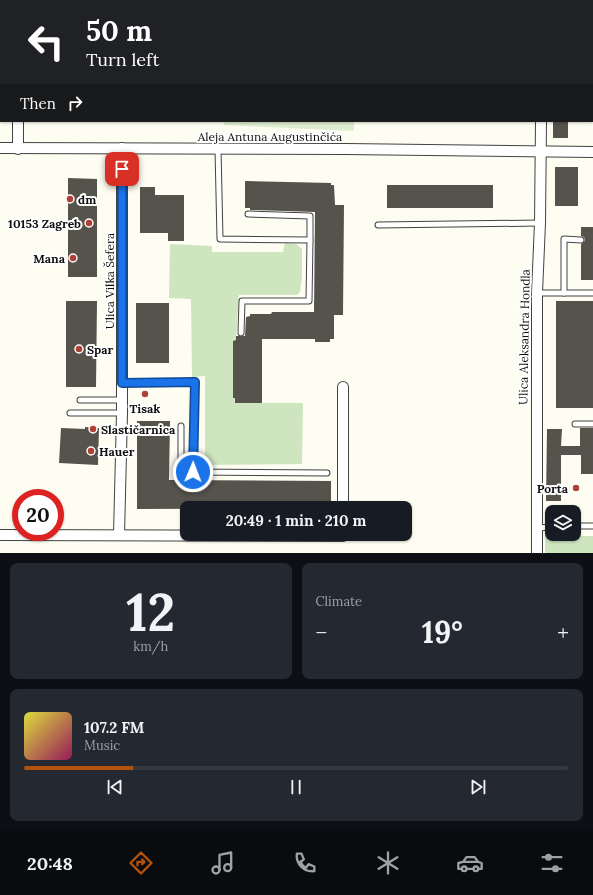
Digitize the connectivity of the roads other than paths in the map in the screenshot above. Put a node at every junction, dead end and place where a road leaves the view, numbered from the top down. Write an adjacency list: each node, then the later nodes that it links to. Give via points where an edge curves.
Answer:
1 (18, 122): 4 (street)
2 (541, 122): 7 (street, Ulica Aleksandra Hondla)
3 (0, 148): 4 (street, Aleja Antuna Augustinčića)
4 (18, 148): 5 (street, Aleja Antuna Augustinčića)
5 (122, 148): 6 (street, Aleja Antuna Augustinčića); 18 (street, Ulica Vilka Šefera)
6 (218, 149): 7 (street, Aleja Antuna Augustinčića); 12 (lane, via 220,239)
7 (540, 152): 8 (street, Aleja Antuna Augustinčića); 10 (street, Ulica Aleksandra Hondla)
8 (593, 152)
9 (248, 214): 12 (lane, via 310,216)
10 (540, 223): 11 (lane); 14 (street, Ulica Aleksandra Hondla)
11 (378, 226)
12 (310, 240): 17 (lane, via 309,301 242,301)
13 (581, 240): 15 (lane, via 564,239)
14 (537, 293): 15 (lane); 33 (street, Ulica Aleksandra Hondla)
15 (564, 293): 16 (lane)
16 (593, 294)
17 (241, 333)
18 (122, 383): 21 (street, Ulica Vilka Šefera); 27 (lane, via 195,382)
19 (344, 387): 29 (street)
20 (80, 400): 21 (lane)
21 (122, 400): 23 (street, Ulica Vilka Šefera)
22 (70, 413): 23 (lane)
23 (122, 413): 35 (street, Ulica Vilka Šefera)
24 (575, 424): 25 (lane)
25 (593, 424)
26 (181, 426): 27 (lane, via 181,472)
27 (193, 472): 28 (lane)
28 (326, 473)
29 (343, 501)
30 (581, 526): 31 (lane)
31 (593, 526)
32 (545, 527): 33 (lane)
33 (537, 528): 37 (street, Ulica Aleksandra Hondla)
34 (0, 534): 35 (street)
35 (119, 535): 36 (street)
36 (180, 535)
37 (537, 553)

